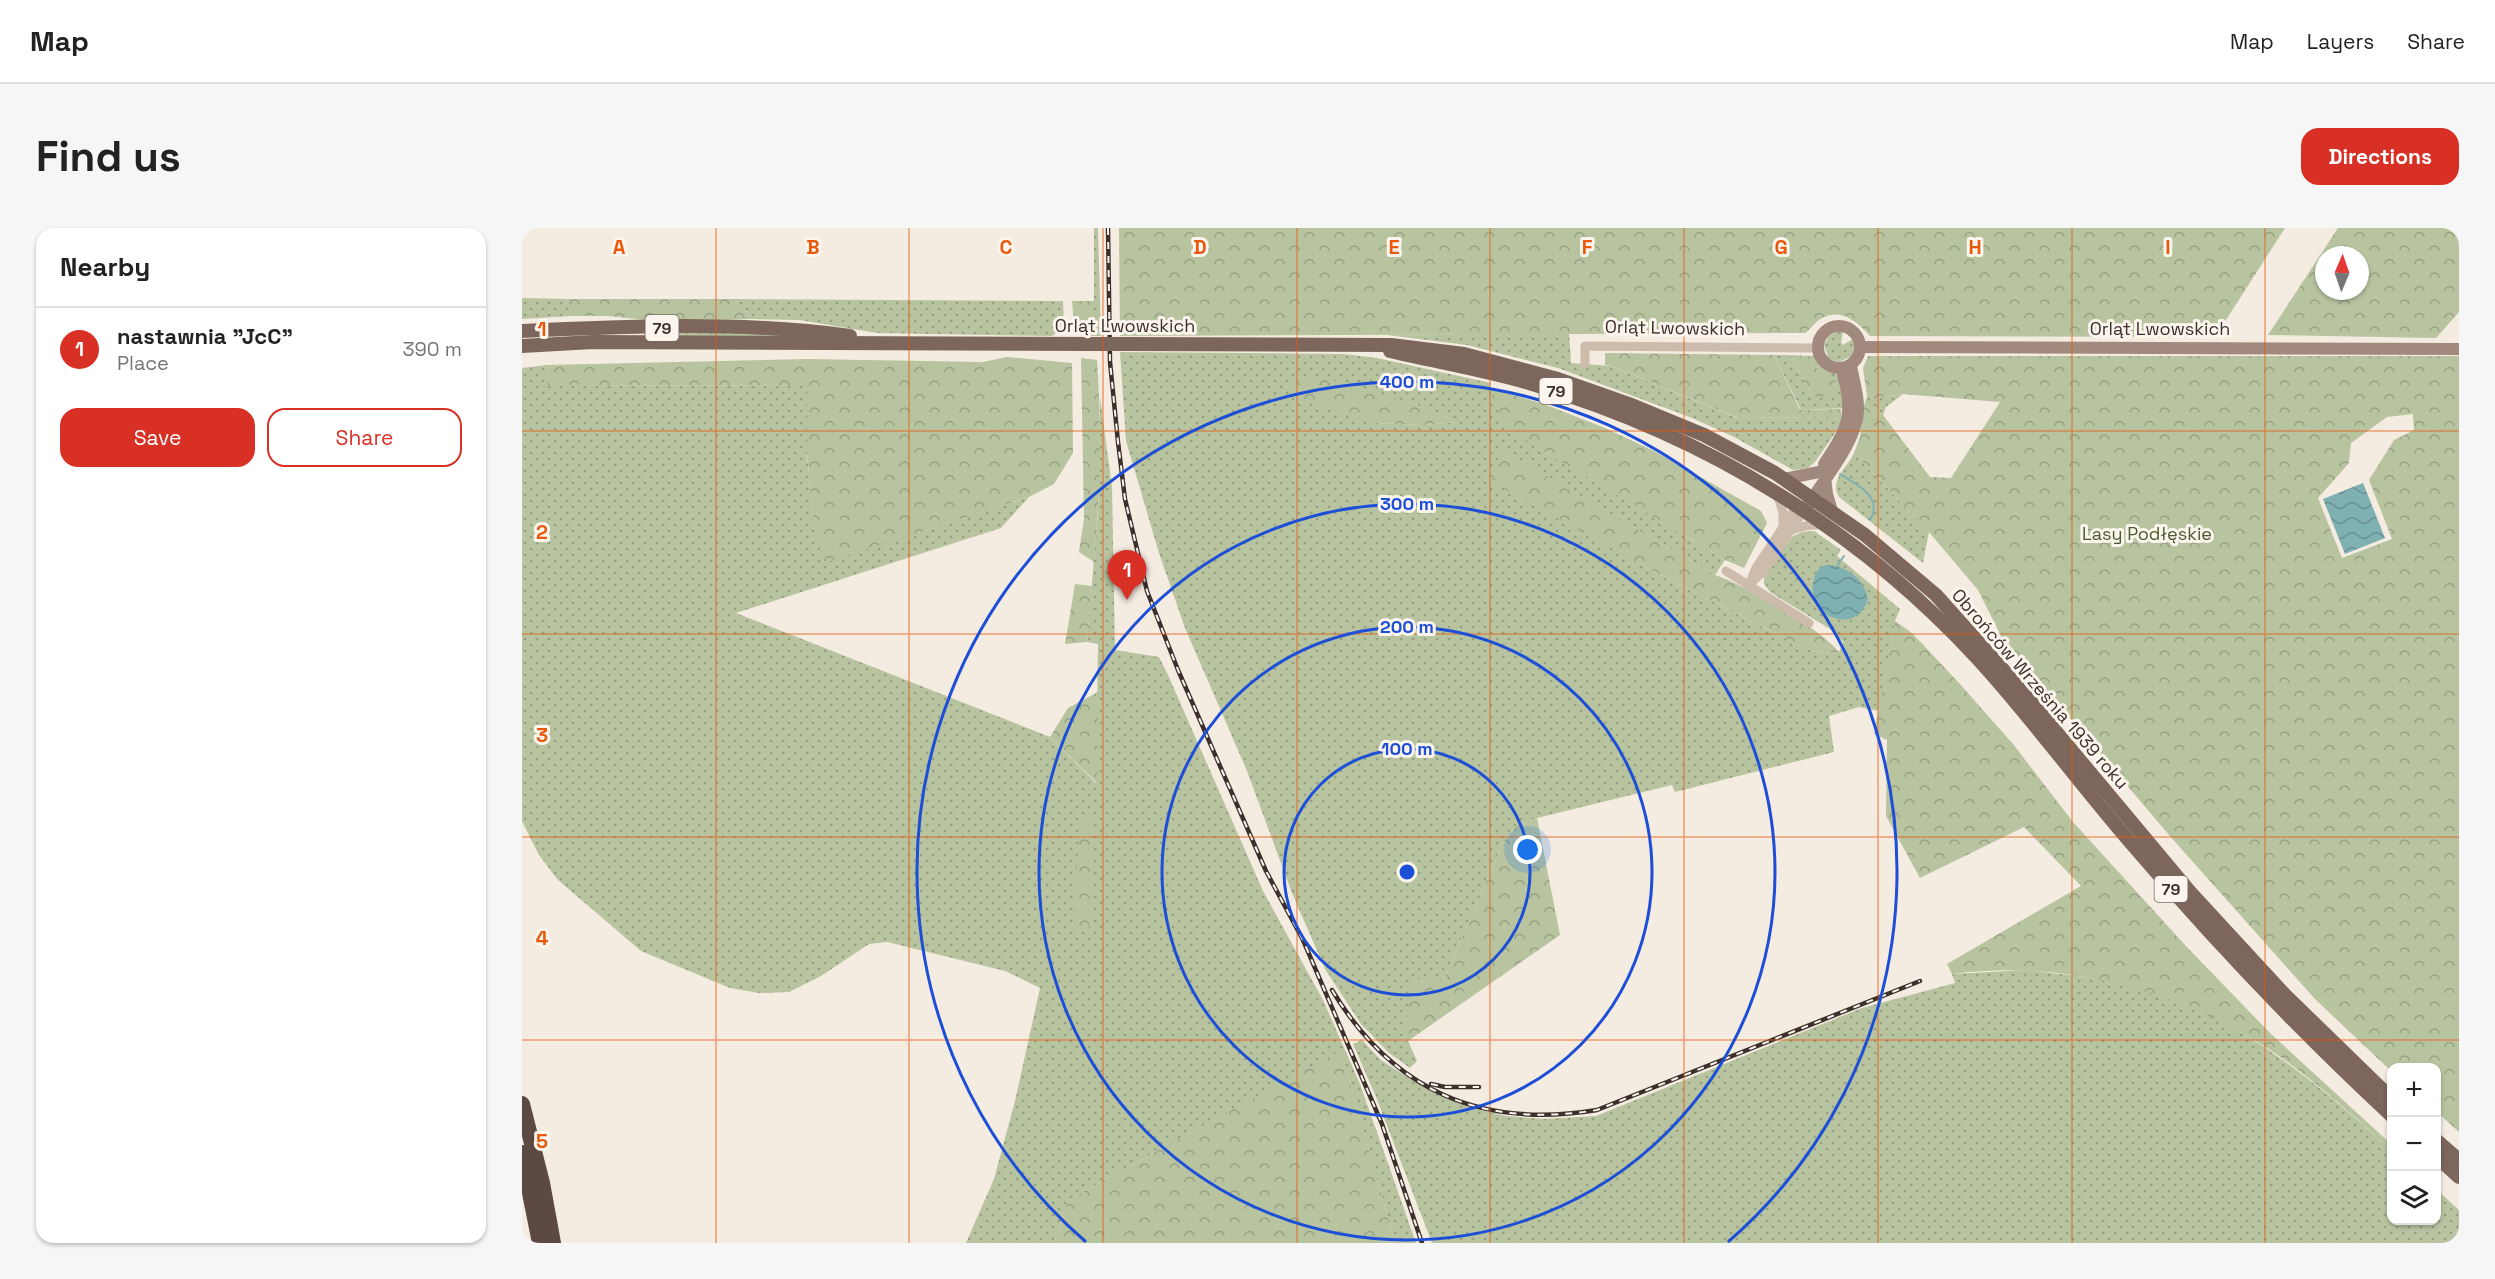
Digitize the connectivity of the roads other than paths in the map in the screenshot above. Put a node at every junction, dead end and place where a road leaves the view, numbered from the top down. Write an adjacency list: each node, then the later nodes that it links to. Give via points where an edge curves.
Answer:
1 (522, 331): 2 (main road, Orląt Lwowskich / 79, via 788,328)
2 (899, 343): 3 (main road, Orląt Lwowskich / 79, bridge); 4 (main road, Orląt Lwowskich / 79, via 593,342)
3 (1350, 345): 11 (main road, Obrońców Września 1939 roku / 79, via 1439,350 1558,379 1704,435); 12 (main road, Obrońców Września 1939 roku / 79, via 1490,373 1570,396 1666,433)
4 (522, 346)
5 (1860, 347): 6 (street, via 1854,332 1839,326 1824,333); 7 (street, Orląt Lwowskich); 9 (street, via 1858,357)
6 (1818, 348): 8 (street, Orląt Lwowskich, via 1585,346); 9 (street, via 1828,365)
7 (2459, 349)
8 (1585, 364)
9 (1846, 366): 10 (street, via 1848,421)
10 (1822, 475): 11 (street); 13 (street); 15 (street)
11 (1784, 479): 13 (main road, Obrońców Września 1939 roku / 79)
12 (1777, 493): 14 (main road, Obrońców Września 1939 roku / 79); 17 (street)
13 (1809, 495): 14 (street); 15 (main road, Obrońców Września 1939 roku / 79)
14 (1801, 508): 16 (main road, Obrońców Września 1939 roku / 79); 17 (street)
15 (1832, 511): 21 (main road, Obrońców Września 1939 roku / 79, via 1908,570 1945,605 2022,690 2198,901 2285,995)
16 (1824, 524): 17 (street); 23 (main road, Obrońców Września 1939 roku / 79, via 1905,588 1966,647 2181,901)
17 (1787, 528): 19 (street, via 1764,571)
18 (1726, 572): 19 (street)
19 (1749, 585): 20 (street)
20 (1809, 623)
21 (2387, 1095)
22 (522, 1104): 30 (highway)
23 (2387, 1112)
24 (2441, 1144): 27 (main road)
25 (522, 1153): 29 (highway)
26 (2441, 1160): 28 (main road)
27 (2459, 1160)
28 (2459, 1176)
29 (540, 1243)
30 (553, 1243)

